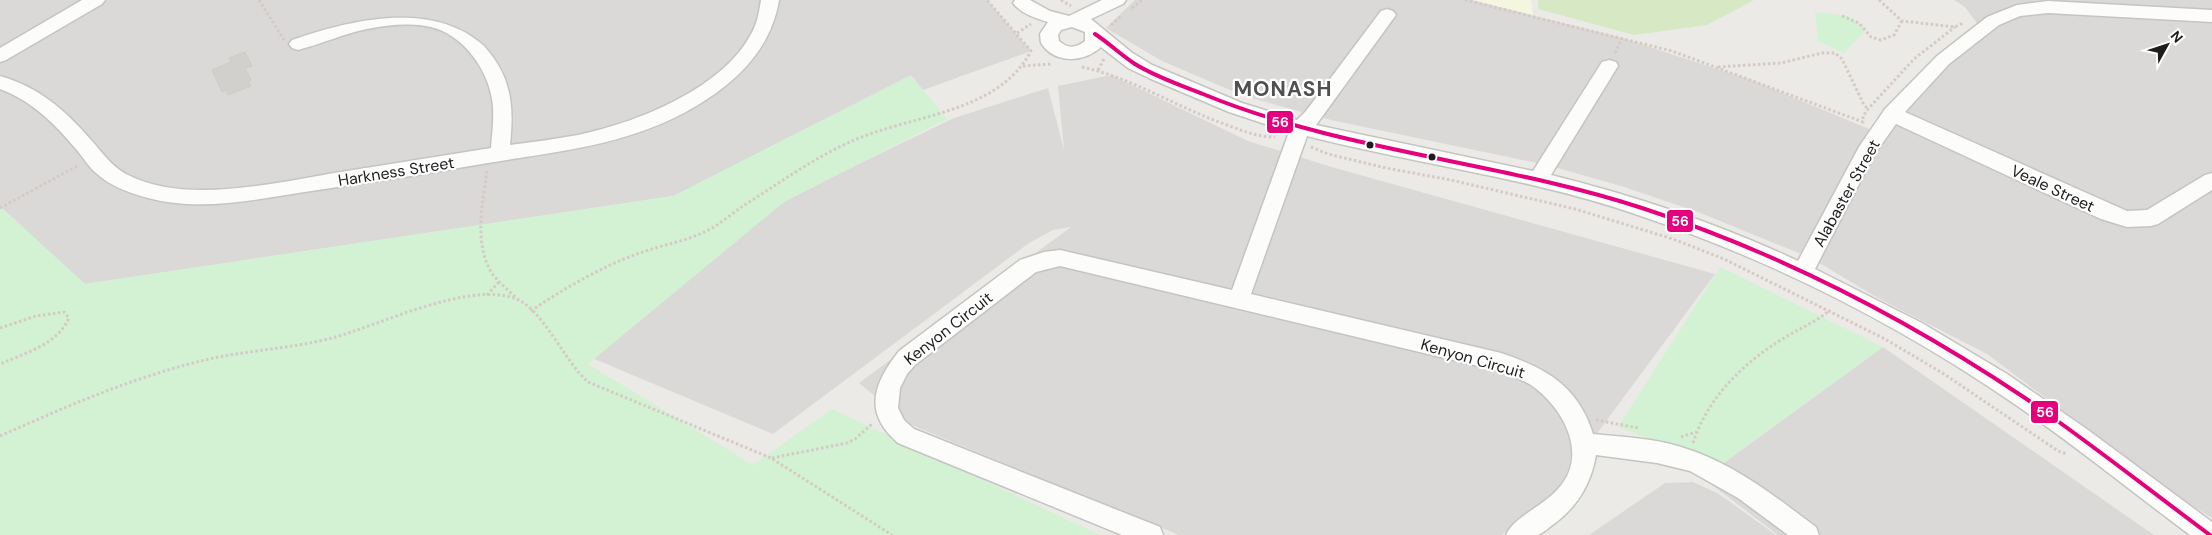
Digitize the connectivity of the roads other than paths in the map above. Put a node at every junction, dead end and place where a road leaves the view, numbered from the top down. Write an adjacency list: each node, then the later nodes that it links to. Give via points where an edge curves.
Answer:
1 (96, 0): 12 (street)
2 (770, 0): 18 (street, Harkness Street, via 767,20 750,51 729,73 670,111 616,133)
3 (1020, 1): 6 (street, via 1044,15); 9 (street)
4 (1115, 2): 6 (street); 8 (street)
5 (1387, 15): 17 (street, via 1313,116)
6 (1070, 16): 8 (street); 9 (street, via 1051,29)
7 (2212, 16): 16 (street, Alabaster Street, via 2048,7 2018,11 2000,17 1943,60)
8 (1095, 32): 11 (street, via 1096,38 1091,47); 13 (street)
9 (1048, 38): 11 (street, via 1059,50)
10 (290, 42): 18 (street, via 389,20 414,19 445,26 473,46 495,76 502,100 502,127)
11 (1080, 52): 13 (street)
12 (0, 56)
13 (1136, 64): 17 (street, via 1208,98)
14 (1609, 66): 19 (street)
15 (0, 82): 18 (street, Harkness Street, via 20,88 43,101 104,168 126,182 156,192 193,197 257,193)
16 (1892, 114): 20 (street, Veale Street, via 2127,219 2151,218); 21 (street, Alabaster Street, via 1866,152)
17 (1304, 136): 19 (street); 22 (street)
18 (494, 155)
19 (1538, 180): 21 (street, via 1637,206 1695,226)
20 (2212, 180)
21 (1803, 272): 27 (street, via 1920,333 2000,382 2081,437)
22 (1239, 300): 23 (street, Kenyon Circuit, via 1501,362 1527,372 1561,397 1576,419); 24 (street, Kenyon Circuit, via 1076,260 1044,260 1014,276 907,358 893,374 886,392 888,415 906,436)
23 (1585, 444): 25 (street, Kenyon Circuit, via 1582,473 1565,500); 26 (street, via 1640,450 1690,461 1736,483)
24 (1151, 535)
25 (1518, 535)
26 (1807, 535)
27 (2210, 535)

